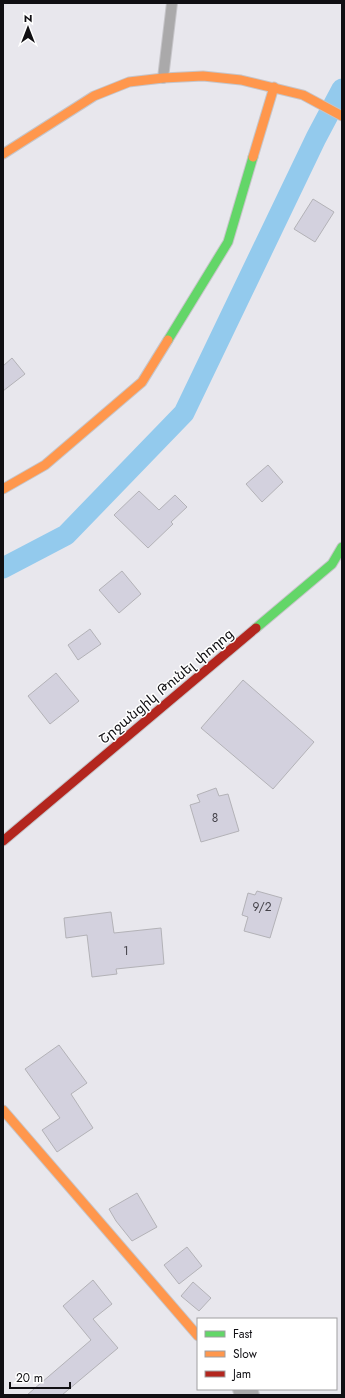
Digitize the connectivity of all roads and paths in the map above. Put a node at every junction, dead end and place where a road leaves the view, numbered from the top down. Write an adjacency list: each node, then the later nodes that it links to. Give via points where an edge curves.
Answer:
1 (172, 3): 2 (lane)
2 (163, 78): 3 (street, via 203,76); 5 (street, via 129,82 94,96)
3 (274, 87): 4 (street, via 303,95); 6 (street, via 228,242 142,382 45,465)
4 (342, 116)
5 (3, 154)
6 (3, 489)
7 (342, 547): 8 (street, Շրջանցիկ Թունել փողոց, via 332,564)
8 (3, 841)
9 (3, 1110): 10 (street)
10 (197, 1335)

